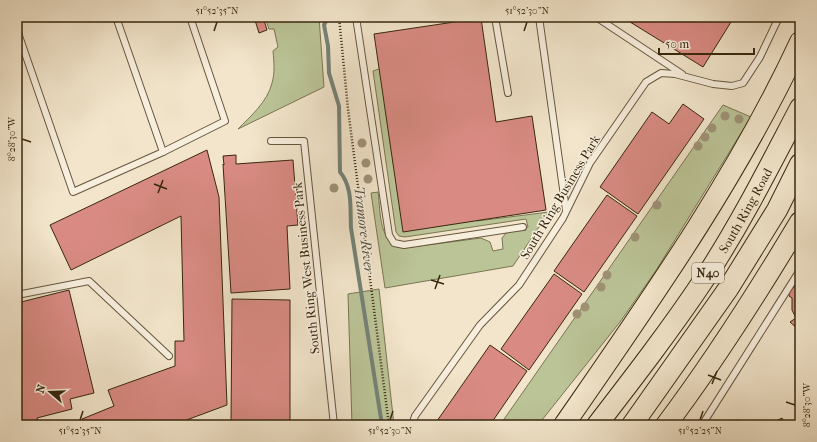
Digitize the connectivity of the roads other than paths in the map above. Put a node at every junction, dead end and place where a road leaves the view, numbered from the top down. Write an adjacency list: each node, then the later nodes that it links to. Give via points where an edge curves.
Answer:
1 (116, 17): 14 (lane)
2 (190, 17): 14 (lane, via 225,121)
3 (356, 17): 18 (lane, via 389,235 394,243 404,245)
4 (495, 17): 11 (lane)
5 (539, 17): 16 (lane)
6 (596, 17): 10 (lane)
7 (779, 17): 10 (lane, South Ring Business Park, via 760,57 743,83 732,86 718,85)
8 (17, 30): 14 (lane, via 73,192)
9 (800, 42): 21 (highway, via 724,183)
10 (687, 77): 16 (lane, South Ring Business Park, via 661,73 646,82 590,163)
11 (508, 93)
12 (800, 108): 27 (highway, South Ring Road / N40, via 750,204 706,276 661,342)
13 (272, 141): 23 (lane, South Ring West Business Park, via 304,141)
14 (163, 152)
15 (800, 164): 28 (highway, South Ring Road / N40, via 777,210 728,289)
16 (566, 211): 24 (lane, South Ring Business Park, via 519,285 480,325 415,416)
17 (800, 222): 29 (highway, via 756,297)
18 (523, 227)
19 (800, 270): 30 (lane)
20 (17, 295): 22 (lane, via 89,281)
21 (621, 343): 25 (highway); 26 (highway)
22 (169, 356)
23 (334, 425)
24 (413, 425)
25 (551, 425)
26 (564, 425)
27 (597, 425)
28 (632, 425)
29 (666, 425)
30 (702, 425)

